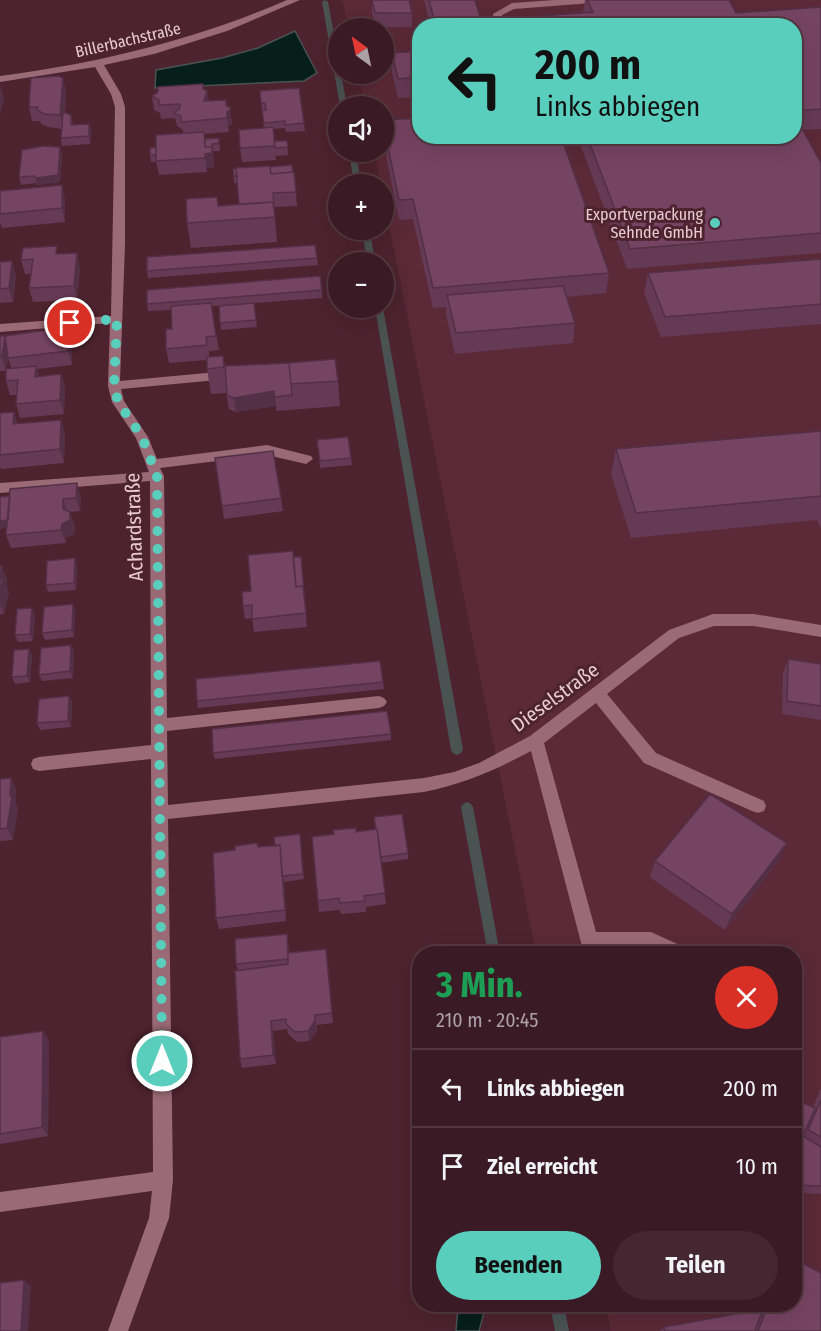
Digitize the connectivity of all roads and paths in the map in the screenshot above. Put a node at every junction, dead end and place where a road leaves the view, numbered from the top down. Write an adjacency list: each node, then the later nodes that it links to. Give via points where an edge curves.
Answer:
1 (295, 0): 4 (street, Billerbachstraße, via 171,47)
2 (592, 0): 3 (street, via 512,6)
3 (497, 18)
4 (99, 64): 5 (street, Billerbachstraße); 6 (street, Achardstraße, via 120,107)
5 (0, 79)
6 (117, 319): 7 (street); 9 (street, Achardstraße)
7 (0, 328)
8 (243, 374): 9 (street)
9 (114, 386): 11 (street, Achardstraße, via 118,402 142,437)
10 (306, 459): 11 (street, via 267,450)
11 (155, 470): 12 (street); 16 (street, Achardstraße)
12 (0, 488)
13 (821, 631): 14 (street, Dieselstraße, via 754,620 713,620 674,634)
14 (597, 694): 17 (street, Dieselstraße); 20 (street, via 650,758)
15 (379, 702): 16 (street)
16 (160, 724): 18 (street, Achardstraße)
17 (536, 741): 21 (street, Dieselstraße, via 485,768 424,785); 22 (street)
18 (160, 751): 19 (street); 21 (street, Achardstraße)
19 (39, 764)
20 (758, 806)
21 (160, 813): 25 (street, Achardstraße)
22 (591, 946)
23 (600, 946): 24 (street, via 651,940)
24 (663, 946)
25 (163, 1180): 26 (street); 27 (street, Achardstraße, via 159,1218)
26 (0, 1202)
27 (118, 1331)

